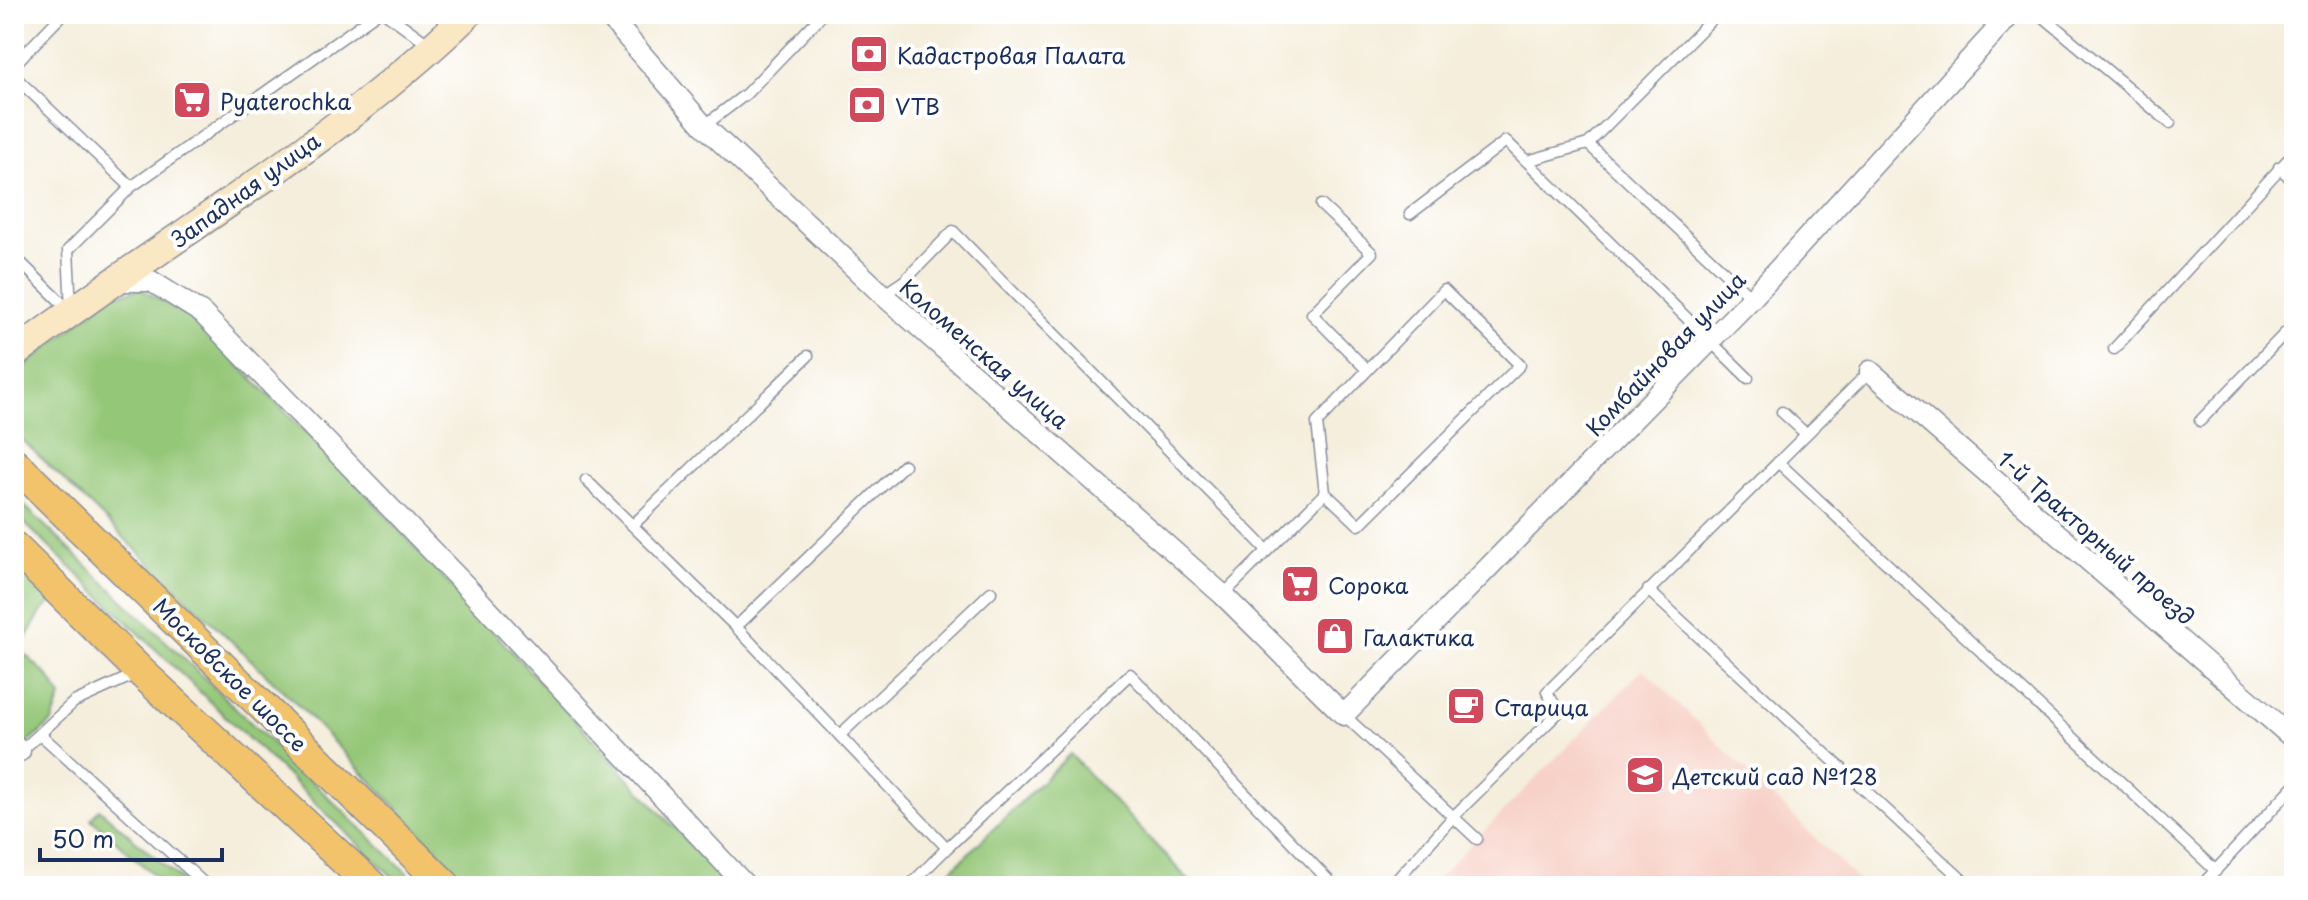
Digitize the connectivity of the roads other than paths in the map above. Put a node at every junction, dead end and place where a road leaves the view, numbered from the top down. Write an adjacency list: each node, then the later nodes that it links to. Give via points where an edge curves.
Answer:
1 (63, 14): 13 (lane)
2 (376, 14): 22 (lane)
3 (387, 14): 12 (lane)
4 (468, 14): 12 (street, Западная улица)
5 (607, 14): 16 (street, Коломенская улица)
6 (823, 14): 16 (lane, via 746,94)
7 (1717, 14): 17 (lane)
8 (1980, 14): 11 (lane)
9 (2011, 14): 11 (street, Комбайновая улица)
10 (2040, 14): 15 (lane)
11 (1996, 30): 28 (street, Комбайновая улица)
12 (433, 48): 26 (street, Западная улица, via 237,199)
13 (14, 65)
14 (14, 76): 22 (lane)
15 (2170, 123)
16 (704, 126): 27 (street, Коломенская улица)
17 (1588, 144): 19 (lane); 28 (lane)
18 (2294, 153): 20 (lane)
19 (1527, 161): 24 (lane, via 1506,141); 31 (lane)
20 (2279, 167): 21 (lane); 32 (lane)
21 (2294, 182)
22 (131, 187): 29 (lane, via 68,250)
23 (1321, 205): 35 (lane, via 1372,253 1312,314)
24 (1410, 214)
25 (14, 256): 29 (lane)
26 (116, 281): 29 (street, Западная улица); 67 (street, via 151,281 202,313)
27 (883, 295): 48 (lane, via 953,231); 51 (street, Коломенская улица)
28 (1752, 298): 31 (street, Комбайновая улица)
29 (71, 311): 33 (street, Западная улица)
30 (2294, 324): 39 (lane)
31 (1709, 342): 37 (lane); 54 (street, Комбайновая улица)
32 (2114, 349)
33 (14, 354)
34 (808, 356): 46 (lane)
35 (1367, 370): 45 (lane, via 1317,423); 45 (lane, via 1444,290 1520,365 1359,525)
36 (1870, 371): 40 (lane); 57 (street, 1-й Тракторный проезд)
37 (1748, 378)
38 (1782, 412): 40 (lane)
39 (2200, 421)
40 (1806, 434): 41 (lane)
41 (1778, 462): 49 (lane); 63 (lane)
42 (14, 463): 66 (main road, Московское шоссе)
43 (904, 465): 52 (lane)
44 (586, 480): 46 (lane)
45 (1325, 493): 48 (lane)
46 (633, 525): 52 (lane)
47 (14, 547): 53 (main road)
48 (1267, 550): 51 (lane)
49 (1648, 590): 60 (lane, via 1547,692 1559,712); 71 (lane)
50 (991, 592): 56 (lane)
51 (1223, 595): 54 (street, Коломенская улица)
52 (736, 627): 56 (lane)
53 (141, 672): 55 (lane, via 74,702); 65 (main road)
54 (1344, 715): 60 (lane)
55 (40, 734): 58 (lane); 64 (lane)
56 (841, 734): 62 (lane)
57 (2294, 739)
58 (16, 752)
59 (2294, 786): 63 (lane)
60 (1453, 817): 61 (lane); 70 (lane)
61 (1477, 839)
62 (947, 848): 68 (lane); 69 (lane, via 1130,674)
63 (2216, 871): 72 (lane)
64 (207, 886)
65 (372, 886)
66 (446, 886)
67 (746, 886)
68 (909, 886)
69 (1334, 886)
70 (1391, 886)
71 (1969, 886)
72 (2201, 886)

